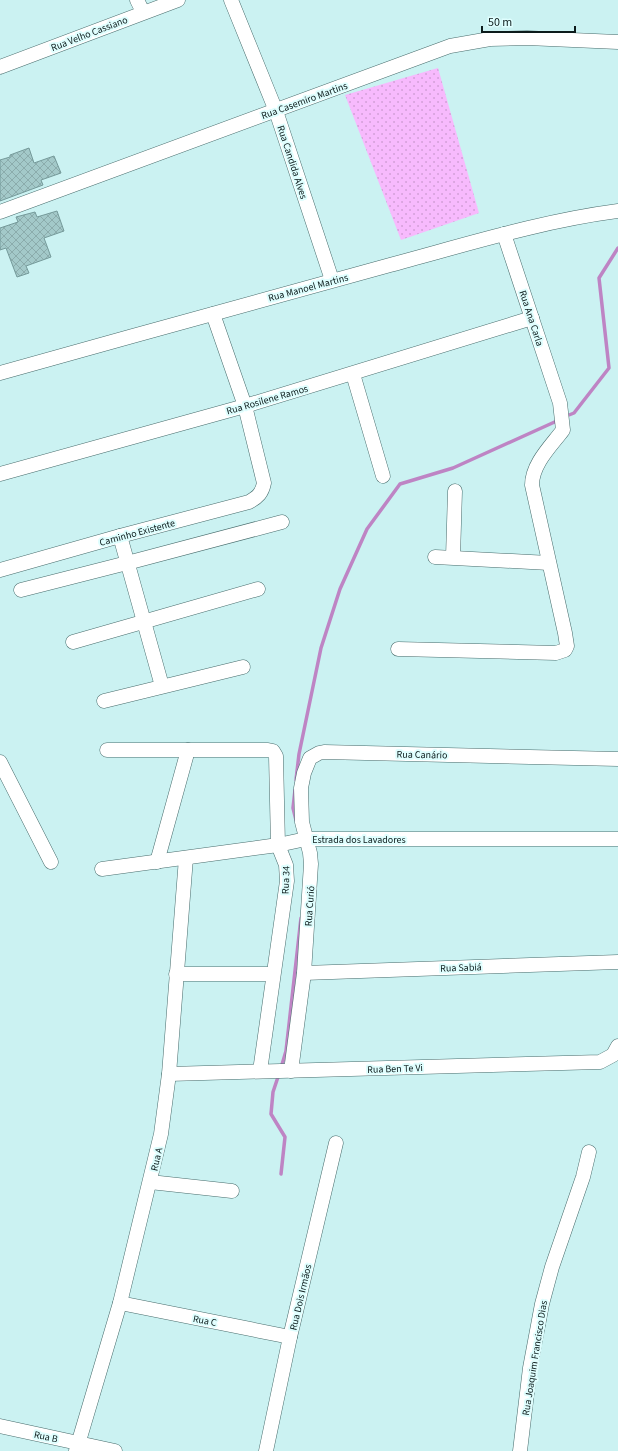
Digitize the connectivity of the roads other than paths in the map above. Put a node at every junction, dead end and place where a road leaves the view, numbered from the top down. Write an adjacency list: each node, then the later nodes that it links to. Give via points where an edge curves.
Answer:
1 (178, 0): 3 (street, Rua Velho Cassiano)
2 (231, 0): 6 (street, Rua Candida Alves)
3 (140, 6): 5 (street, Rua Velho Cassiano)
4 (618, 42): 6 (street, Rua Casemiro Martins, via 527,38 490,39 450,46)
5 (0, 67)
6 (276, 110): 8 (street, Rua Casemiro Martins); 10 (street, Rua Candida Alves)
7 (618, 211): 9 (street, Rua Manoel Martins)
8 (0, 212)
9 (504, 234): 10 (street, Rua Manoel Martins); 12 (street, Rua Ana Carla)
10 (332, 280): 11 (street, Rua Manoel Martins)
11 (213, 314): 13 (street, Rua Manoel Martins); 15 (street)
12 (532, 318): 14 (street, Rua Rosilene Ramos); 24 (street, Rua Ana Carla, via 560,403 563,430 542,457 532,479)
13 (0, 373)
14 (353, 374): 15 (street, Rua Rosilene Ramos); 17 (street)
15 (245, 406): 16 (street, Rua Rosilene Ramos); 20 (street, Caminho Existente, via 264,483 262,492 249,502)
16 (0, 474)
17 (383, 476)
18 (455, 491): 22 (street)
19 (282, 522): 23 (street)
20 (120, 536): 23 (street); 25 (street, Caminho Existente)
21 (435, 557): 22 (street)
22 (453, 557): 24 (street)
23 (128, 563): 27 (street); 28 (street)
24 (549, 563): 30 (street, Rua Ana Carla, via 566,633 566,650 556,653)
25 (0, 570)
26 (258, 589): 28 (street)
27 (22, 590)
28 (145, 622): 29 (street); 32 (street)
29 (73, 642)
30 (398, 649)
31 (243, 667): 32 (street)
32 (162, 686): 33 (street)
33 (104, 701)
34 (107, 750): 35 (street, Rua 34)
35 (188, 750): 40 (street, Rua 34, via 268,750 275,753); 43 (street)
36 (618, 759): 39 (street, Rua Canário, via 319,752 310,758 301,788)
37 (0, 762): 42 (street)
38 (618, 839): 39 (street, Estrada dos Lavadores)
39 (304, 840): 40 (street, Estrada dos Lavadores); 46 (street, Rua Curió, via 310,853 311,864)
40 (282, 844): 41 (street, Estrada dos Lavadores); 48 (street, Rua 34, via 287,881)
41 (186, 858): 43 (street, Estrada dos Lavadores); 47 (street, Rua A)
42 (51, 862)
43 (157, 862): 44 (street, Estrada dos Lavadores)
44 (102, 869)
45 (618, 962): 46 (street, Rua Sabiá)
46 (304, 973): 51 (street)
47 (176, 974): 48 (street); 52 (street, Rua A)
48 (273, 974): 50 (street, Rua 34)
49 (617, 1048): 51 (street, Rua Ben Te Vi, via 610,1058 600,1062)
50 (264, 1071): 51 (street, Rua Ben Te Vi); 52 (street, Rua Ben Te Vi)
51 (288, 1071)
52 (169, 1074): 55 (street, Rua A, via 161,1134)
53 (336, 1143): 58 (street, Rua Dois Irmãos)
54 (589, 1152): 63 (street, Rua Joaquim Francisco Dias, via 542,1304 530,1368)
55 (150, 1182): 56 (street); 57 (street, Rua A)
56 (232, 1191)
57 (120, 1303): 58 (street, Rua C); 60 (street, Rua A)
58 (290, 1338): 62 (street, Rua Dois Irmãos)
59 (0, 1426): 60 (street, Rua B)
60 (78, 1447): 61 (street, Rua B)
61 (115, 1451)
62 (266, 1451)
63 (520, 1451)

